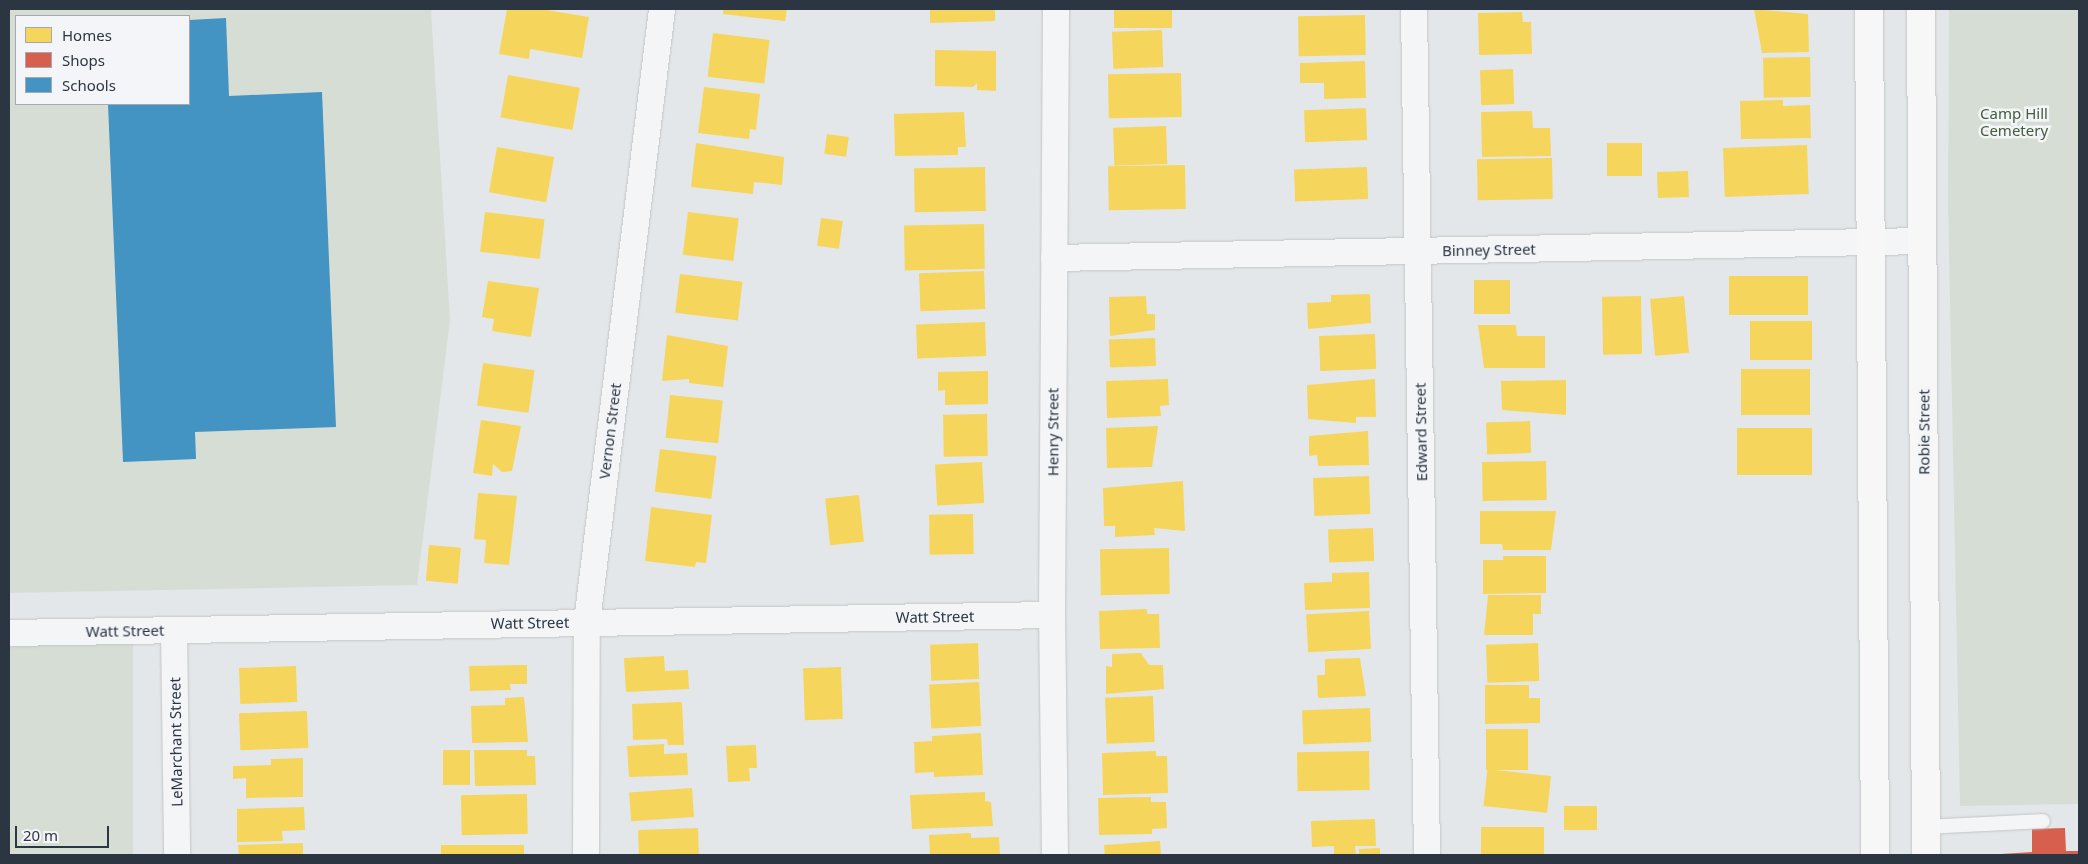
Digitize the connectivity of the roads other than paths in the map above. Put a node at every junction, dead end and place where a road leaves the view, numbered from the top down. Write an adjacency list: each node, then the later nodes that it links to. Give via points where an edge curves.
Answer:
1 (662, 9): 11 (street, Vernon Street)
2 (1056, 9): 9 (street, Henry Street)
3 (1414, 9): 8 (street, Edward Street)
4 (1869, 9): 7 (main road)
5 (1921, 9): 6 (main road, Robie Street)
6 (1923, 241): 7 (street, Binney Street); 15 (main road, Robie Street)
7 (1870, 242): 8 (street, Binney Street); 20 (main road)
8 (1419, 251): 9 (street, Binney Street); 19 (street, Edward Street)
9 (1054, 258): 10 (street, Henry Street)
10 (1052, 615): 11 (street, Watt Street); 18 (street, Henry Street)
11 (587, 622): 12 (street, Watt Street); 17 (street, Vernon Street)
12 (174, 630): 13 (street, Watt Street); 16 (street, LeMarchant Street)
13 (9, 633)
14 (2043, 821): 15 (lane)
15 (1926, 827): 21 (main road, Robie Street)
16 (177, 855)
17 (586, 855)
18 (1055, 855)
19 (1427, 855)
20 (1875, 855)
21 (1926, 855)

